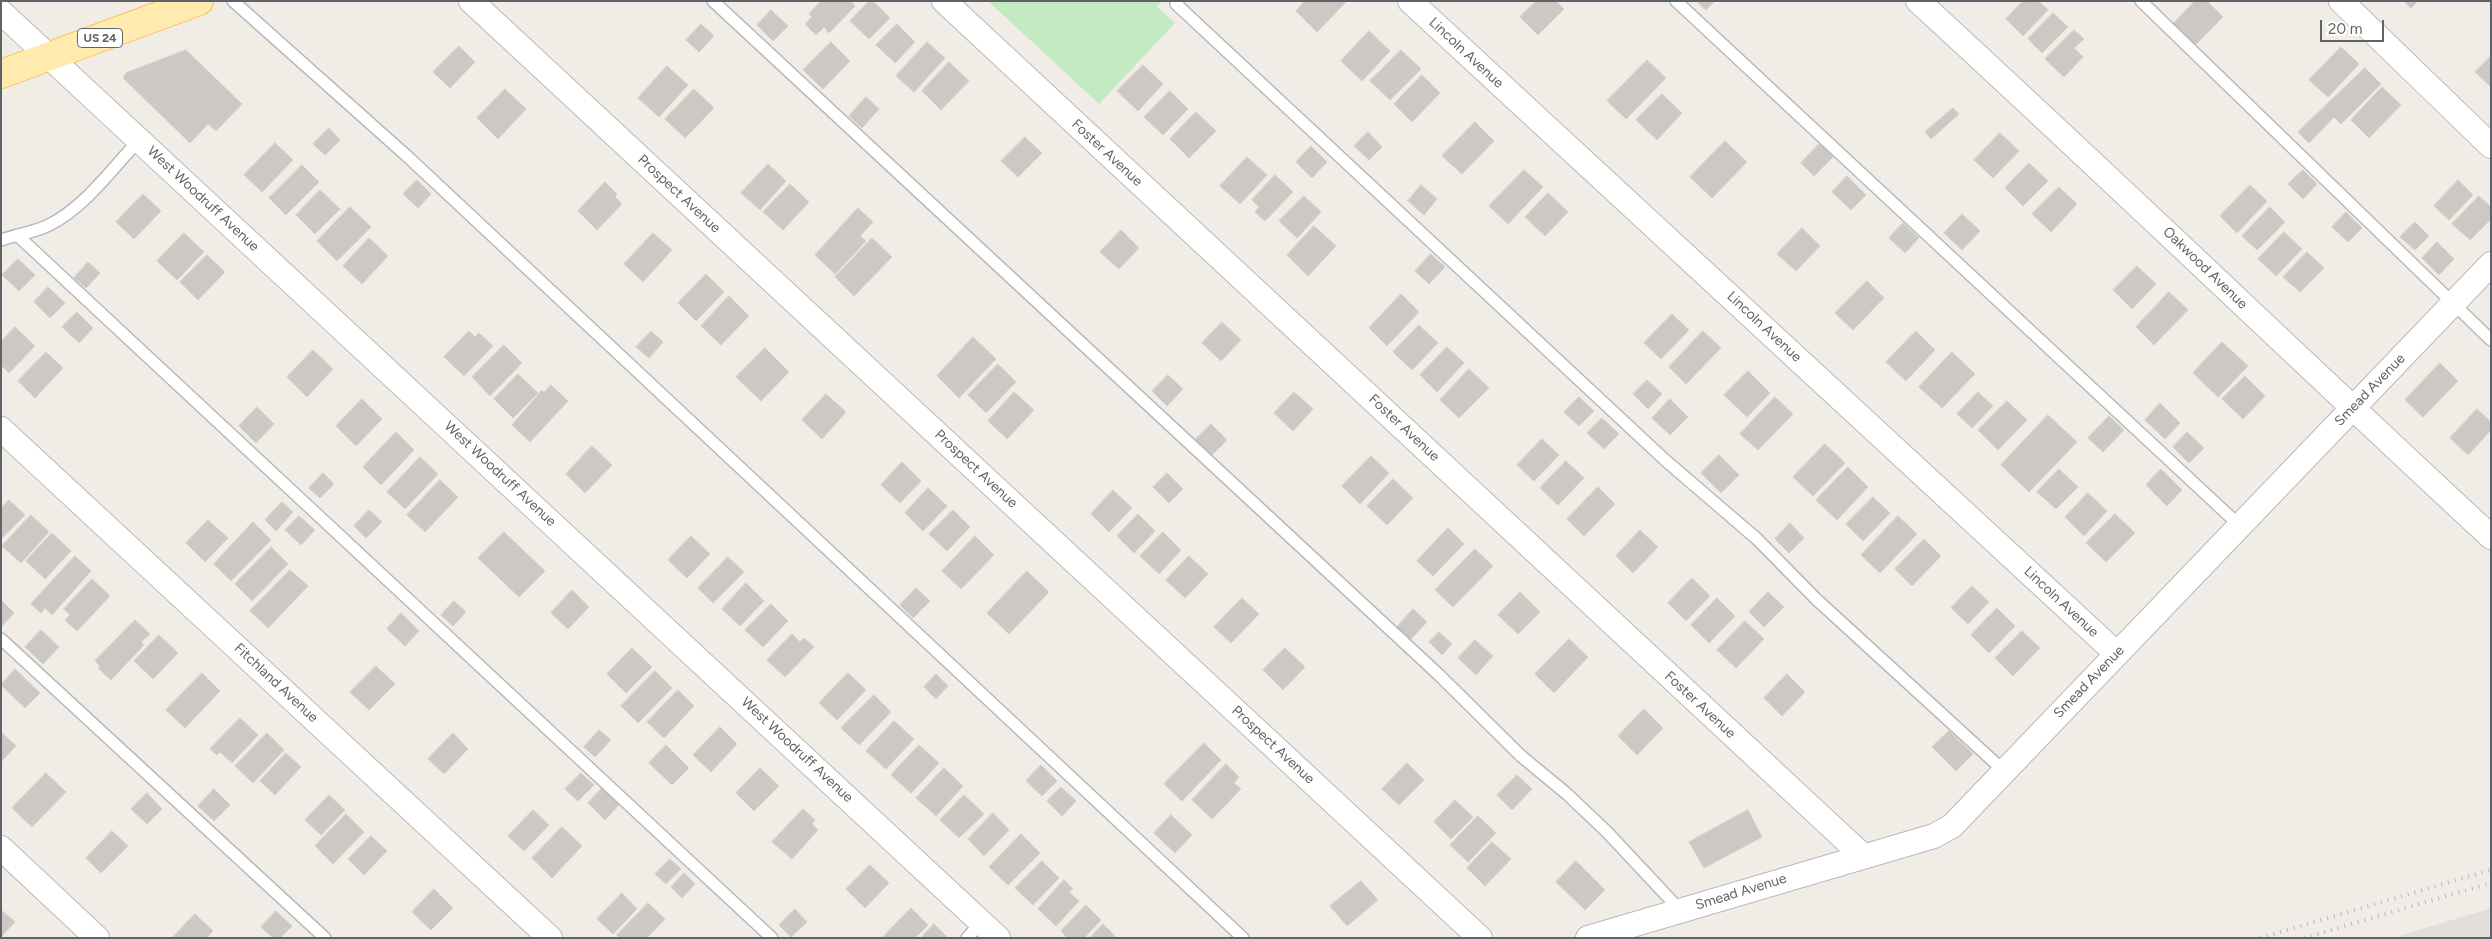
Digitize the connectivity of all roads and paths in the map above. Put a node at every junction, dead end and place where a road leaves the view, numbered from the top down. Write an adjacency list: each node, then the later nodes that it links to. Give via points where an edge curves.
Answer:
1 (199, 1): 13 (main road, US 24)
2 (233, 1): 37 (lane, via 415,164)
3 (471, 1): 38 (street, Prospect Avenue)
4 (713, 1): 31 (lane, via 1438,674 1521,756 1567,794)
5 (944, 1): 30 (street, Foster Avenue)
6 (1178, 1): 28 (lane, via 1176,4 1410,223 1665,460 1757,539 1816,599)
7 (1410, 1): 27 (street, Lincoln Avenue)
8 (1676, 1): 24 (lane)
9 (1918, 1): 22 (street, Oakwood Avenue, via 2085,154)
10 (2141, 1): 20 (lane)
11 (2341, 1): 16 (street)
12 (1, 12): 13 (street, West Woodruff Avenue)
13 (50, 56): 14 (main road, US 24); 15 (street, West Woodruff Avenue)
14 (1, 74)
15 (139, 140): 17 (lane, via 67,213 48,225); 32 (street, West Woodruff Avenue)
16 (2491, 146)
17 (17, 234): 18 (lane); 36 (lane)
18 (1, 240)
19 (2491, 264): 20 (street, Smead Avenue)
20 (2453, 304): 21 (lane); 22 (street, Smead Avenue)
21 (2491, 340)
22 (2352, 409): 24 (street, Smead Avenue); 25 (street, Oakwood Avenue)
23 (1, 429): 35 (street, Fitchland Avenue)
24 (2239, 525): 27 (street, Smead Avenue)
25 (2491, 537)
26 (1, 639): 34 (lane)
27 (2117, 654): 28 (street, Smead Avenue)
28 (2003, 770): 30 (street, Smead Avenue, via 1952,826 1934,836)
29 (1, 848): 33 (street)
30 (1863, 856): 31 (street, Smead Avenue)
31 (1680, 910): 39 (street, Smead Avenue)
32 (982, 933)
33 (97, 938)
34 (325, 938)
35 (550, 938)
36 (772, 938)
37 (1243, 938)
38 (1480, 938)
39 (1588, 938)

